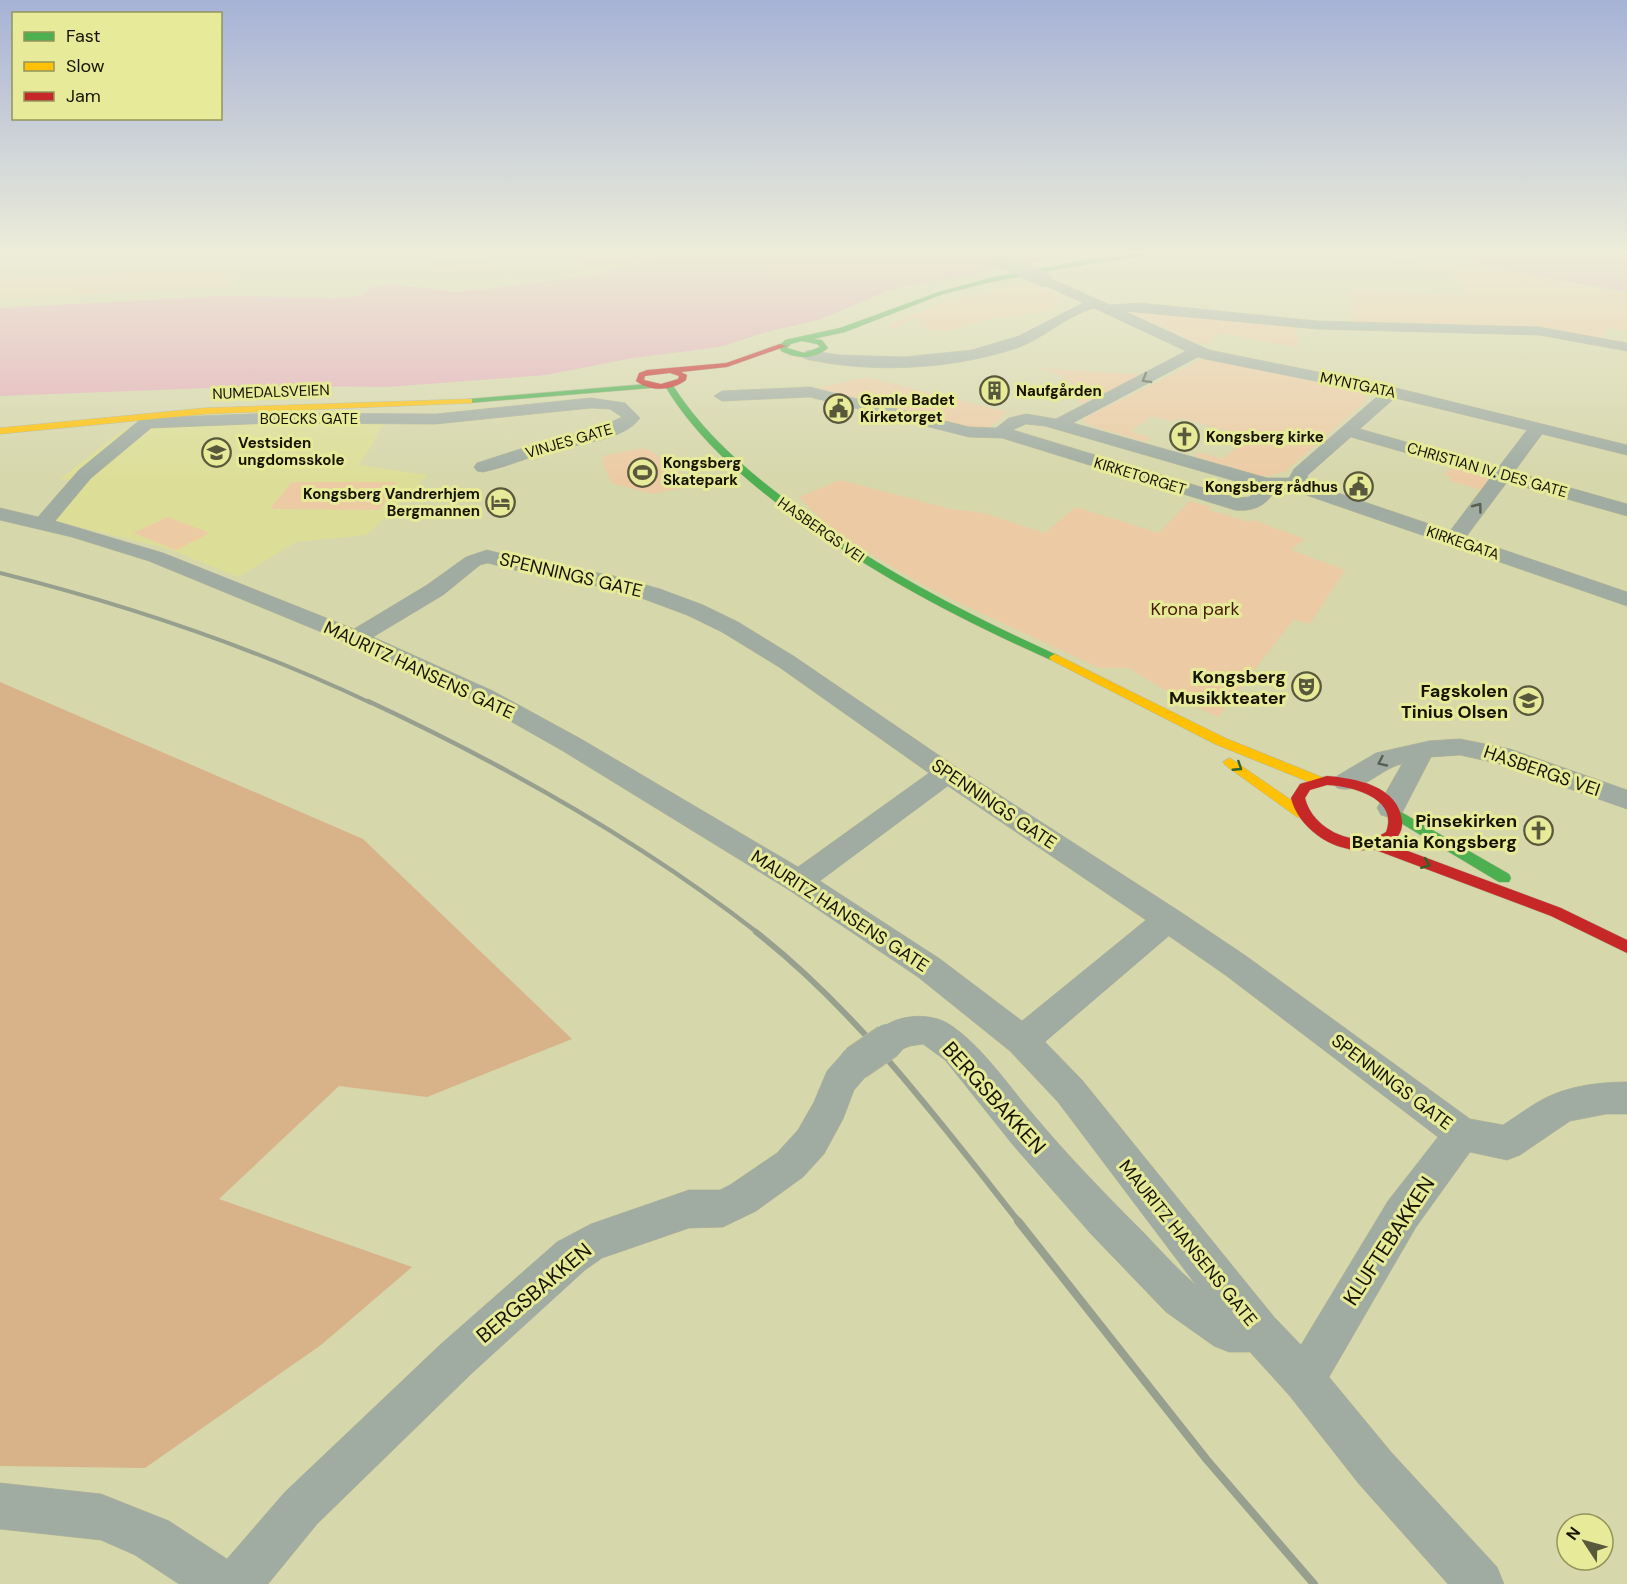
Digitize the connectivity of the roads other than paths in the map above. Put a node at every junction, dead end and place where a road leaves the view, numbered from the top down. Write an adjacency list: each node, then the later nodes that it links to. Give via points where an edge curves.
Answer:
1 (845, 329): 8 (main road)
2 (860, 329): 6 (main road)
3 (1042, 329): 10 (street, via 992,350 946,357)
4 (1150, 329): 9 (street, MYNTGATA)
5 (1441, 329): 7 (street, via 1539,331)
6 (824, 347): 8 (main road, via 815,340); 10 (street)
7 (1627, 347)
8 (803, 350): 10 (street); 11 (main road, via 788,342 727,364); 13 (main road)
9 (1197, 351): 14 (street, MYNTGATA); 17 (street, one-way to 17)
10 (857, 361)
11 (670, 370): 12 (main road, via 655,370); 13 (main road, HASBERGS VEI, via 682,375)
12 (645, 380): 13 (main road); 19 (main road, NUMEDALSVEIEN, via 435,403 205,411)
13 (675, 383): 32 (main road, HASBERGS VEI, via 693,421 730,459 803,520 902,583)
14 (1392, 392): 18 (street, MYNTGATA); 20 (street)
15 (722, 396): 21 (street, KIRKETORGET, via 810,392 976,434)
16 (616, 404): 23 (street, VINJES GATE, via 632,418 622,426); 29 (street, BOECKS GATE, via 591,403 436,419 263,418 147,423 85,474)
17 (1058, 424): 21 (street, KIRKETORGET, via 1022,419 1012,421); 25 (street, KIRKETORGET)
18 (1538, 428): 22 (street, MYNTGATA); 24 (street)
19 (0, 431)
20 (1348, 431): 24 (street, CHRISTIAN IV. DES GATE); 26 (street, via 1300,473)
21 (1005, 433): 25 (street, KIRKETORGET, via 1235,504 1252,504 1263,496)
22 (1627, 450)
23 (483, 467)
24 (1503, 475): 27 (street, CHRISTIAN IV. DES GATE); 30 (street, one-way to 24)
25 (1266, 484): 26 (street, KIRKETORGET)
26 (1300, 484): 30 (street, KIRKEGATA)
27 (1627, 510)
28 (0, 514): 29 (street, MAURITZ HANSENS GATE)
29 (42, 524): 33 (street, MAURITZ HANSENS GATE, via 156,557)
30 (1454, 539): 31 (street, KIRKEGATA)
31 (1627, 599)
32 (1003, 637): 36 (main road, HASBERGS VEI, via 1245,752); 40 (main road, HASBERGS VEI, one-way to 40, via 1035,659 1214,752)
33 (356, 638): 35 (street, SPENNINGS GATE, via 435,590 472,561 487,556 606,581 652,594 730,627); 42 (street, MAURITZ HANSENS GATE, via 484,696)
34 (1421, 752): 37 (street, HASBERGS VEI, one-way to 37, via 1384,759); 38 (street, HASBERGS VEI, via 1449,746 1489,752); 39 (street)
35 (947, 773): 42 (street); 44 (street, SPENNINGS GATE)
36 (1319, 781): 37 (main road, HASBERGS VEI); 40 (main road, via 1307,785 1300,793)
37 (1346, 782): 39 (main road, HASBERGS VEI, via 1376,794)
38 (1627, 800)
39 (1392, 810): 41 (main road, via 1395,829 1390,836); 43 (main road, HASBERGS VEI)
40 (1302, 813): 41 (main road, HASBERGS VEI, via 1331,837)
41 (1371, 843): 43 (main road, HASBERGS VEI, one-way to 43)
42 (799, 882): 46 (street, MAURITZ HANSENS GATE, via 929,968)
43 (1556, 912): 45 (main road, HASBERGS VEI)
44 (1168, 919): 46 (street); 48 (street, SPENNINGS GATE)
45 (1627, 947)
46 (1022, 1041): 49 (street, MAURITZ HANSENS GATE, via 1070,1090)
47 (1627, 1098): 48 (street, via 1562,1107 1507,1143)
48 (1462, 1134): 50 (street, KLUFTEBAKKEN, via 1402,1214)
49 (1259, 1332): 50 (street, MAURITZ HANSENS GATE); 53 (street, BERGSBAKKEN, via 1229,1331 1180,1298 1105,1221 957,1050 935,1033 904,1032 872,1052 839,1082 811,1142 790,1165 743,1198 723,1208 689,1209 591,1243 571,1256 456,1359 301,1508)
50 (1304, 1380): 54 (street, MAURITZ HANSENS GATE, via 1375,1468)
51 (0, 1506): 52 (street, via 101,1516 152,1538)
52 (222, 1584)
53 (237, 1584)
54 (1480, 1584)

